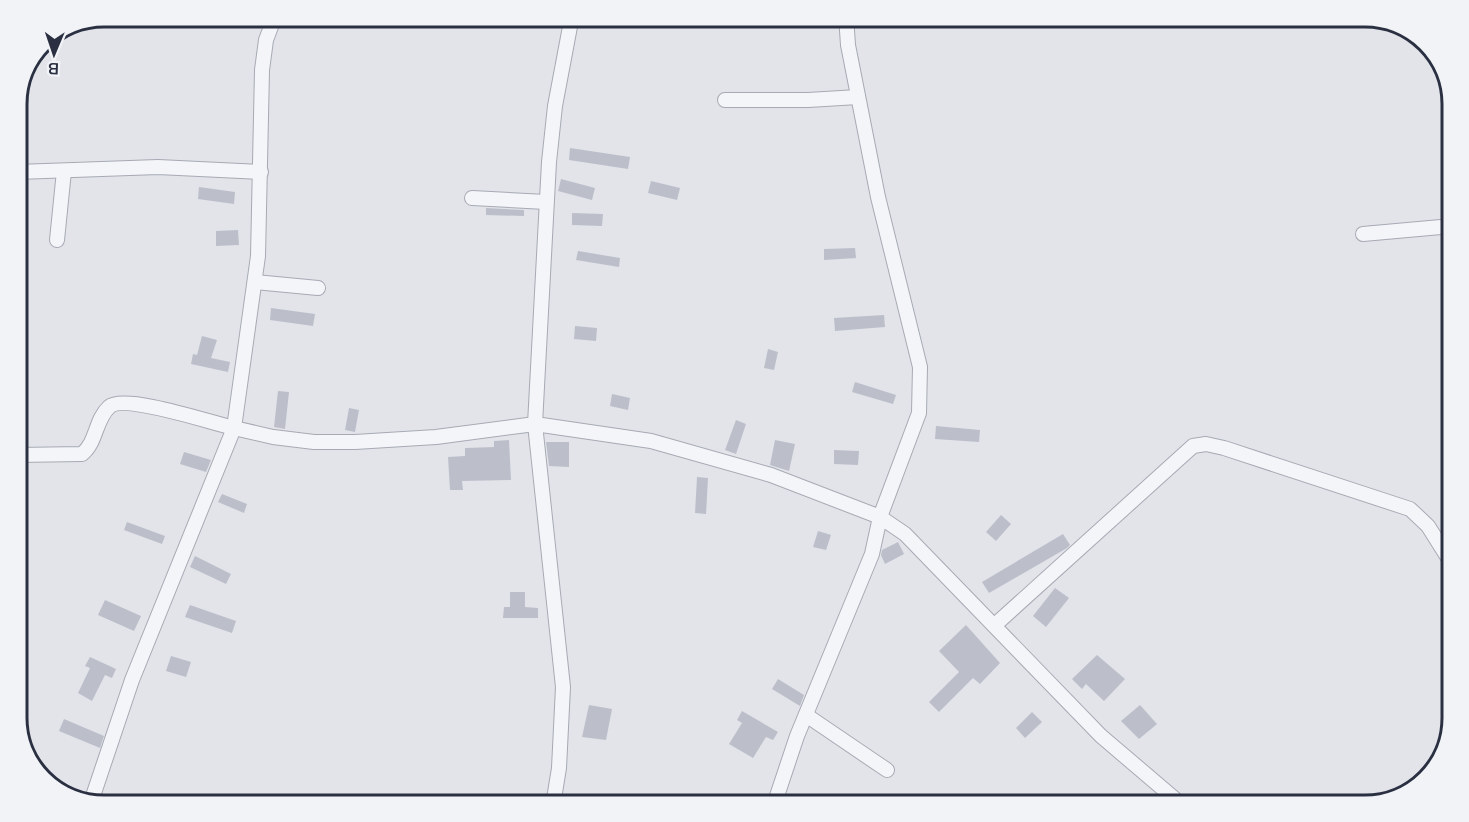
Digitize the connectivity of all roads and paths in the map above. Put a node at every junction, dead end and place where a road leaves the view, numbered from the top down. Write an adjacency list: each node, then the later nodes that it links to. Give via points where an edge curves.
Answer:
1 (271, 27): 8 (street, via 262,70)
2 (570, 27): 10 (street, via 555,106)
3 (847, 27): 4 (street)
4 (858, 97): 5 (street); 19 (street, via 920,367 919,414)
5 (725, 100)
6 (64, 171): 7 (street); 8 (street, via 158,167); 13 (street)
7 (27, 172)
8 (261, 172): 14 (street)
9 (472, 198): 10 (street)
10 (546, 202): 16 (street)
11 (1442, 227): 12 (street)
12 (1363, 234)
13 (57, 240)
14 (255, 282): 15 (street); 17 (street)
15 (318, 288)
16 (535, 424): 17 (street, via 355,442 283,438); 19 (street, via 651,441 771,475); 25 (street, via 563,687)
17 (234, 428): 18 (street, via 118,402 104,414 93,442 82,454); 24 (street, via 132,680)
18 (27, 455)
19 (880, 518): 21 (street, via 905,534); 22 (street, via 872,554)
20 (1442, 548): 21 (street, via 1428,526 1410,509 1224,448 1201,444 1151,483)
21 (996, 624): 27 (street, via 1101,736)
22 (806, 715): 23 (street); 26 (street)
23 (886, 770)
24 (94, 794)
25 (555, 795)
26 (778, 795)
27 (1169, 795)

